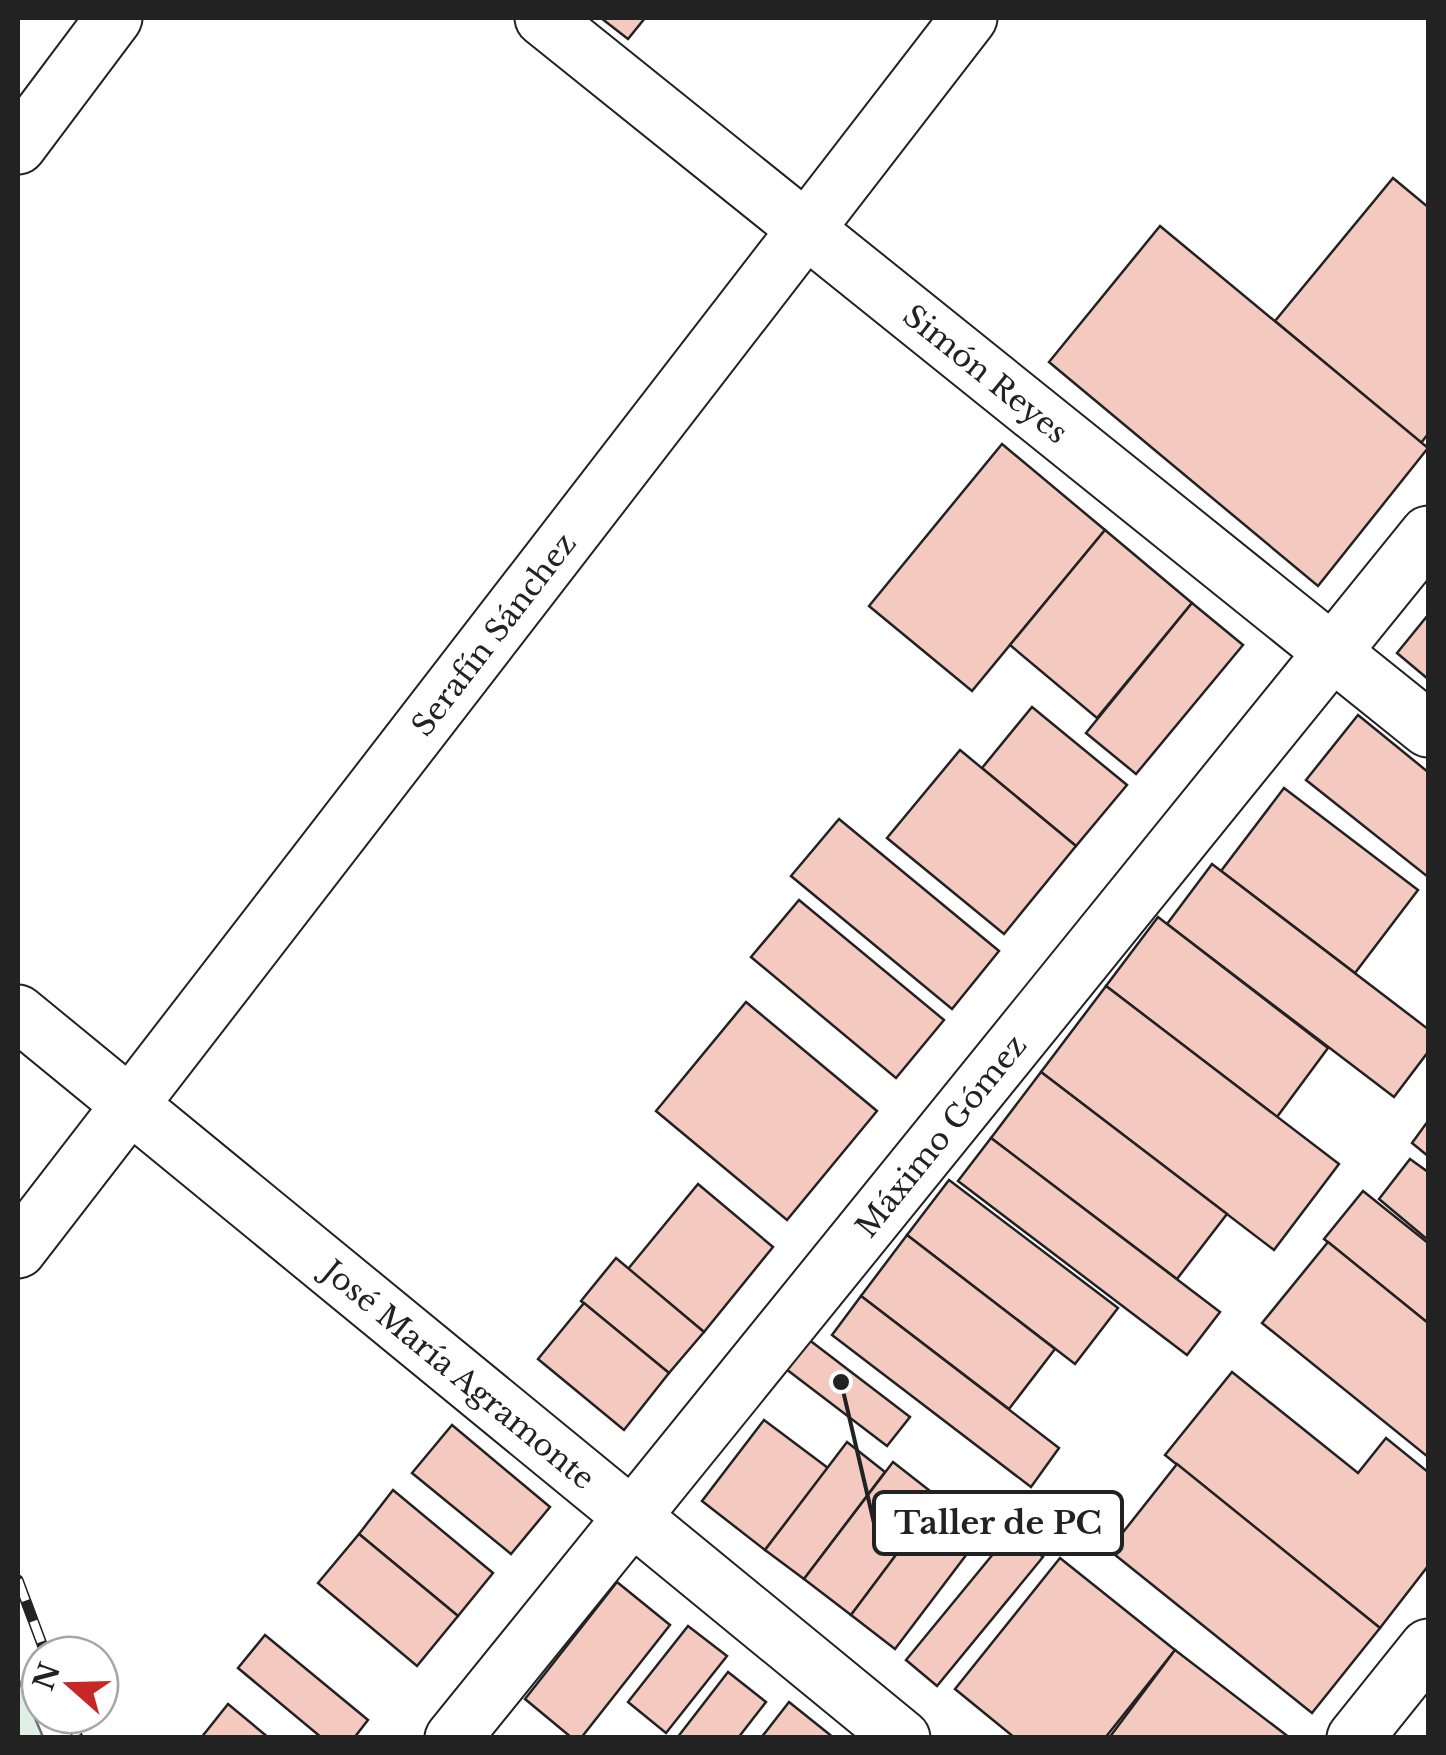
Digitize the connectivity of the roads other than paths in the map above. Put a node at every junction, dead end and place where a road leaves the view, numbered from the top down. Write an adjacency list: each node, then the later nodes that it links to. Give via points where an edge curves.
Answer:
1 (114, 18): 4 (street)
2 (543, 18): 5 (street, Simón Reyes)
3 (969, 18): 5 (street, Serafín Sánchez)
4 (18, 146)
5 (806, 226): 7 (street, Simón Reyes); 10 (street, Serafín Sánchez)
6 (1428, 534): 7 (street, Máximo Gómez)
7 (1332, 652): 8 (street, Simón Reyes); 12 (street, Máximo Gómez)
8 (1428, 729)
9 (18, 1013): 10 (street, José María Agramonte)
10 (129, 1106): 11 (street, Serafín Sánchez); 12 (street, José María Agramonte)
11 (18, 1250)
12 (632, 1518): 14 (street, Máximo Gómez); 15 (street, José María Agramonte)
13 (1428, 1648): 16 (street)
14 (453, 1738)
15 (902, 1738)
16 (1355, 1738)

